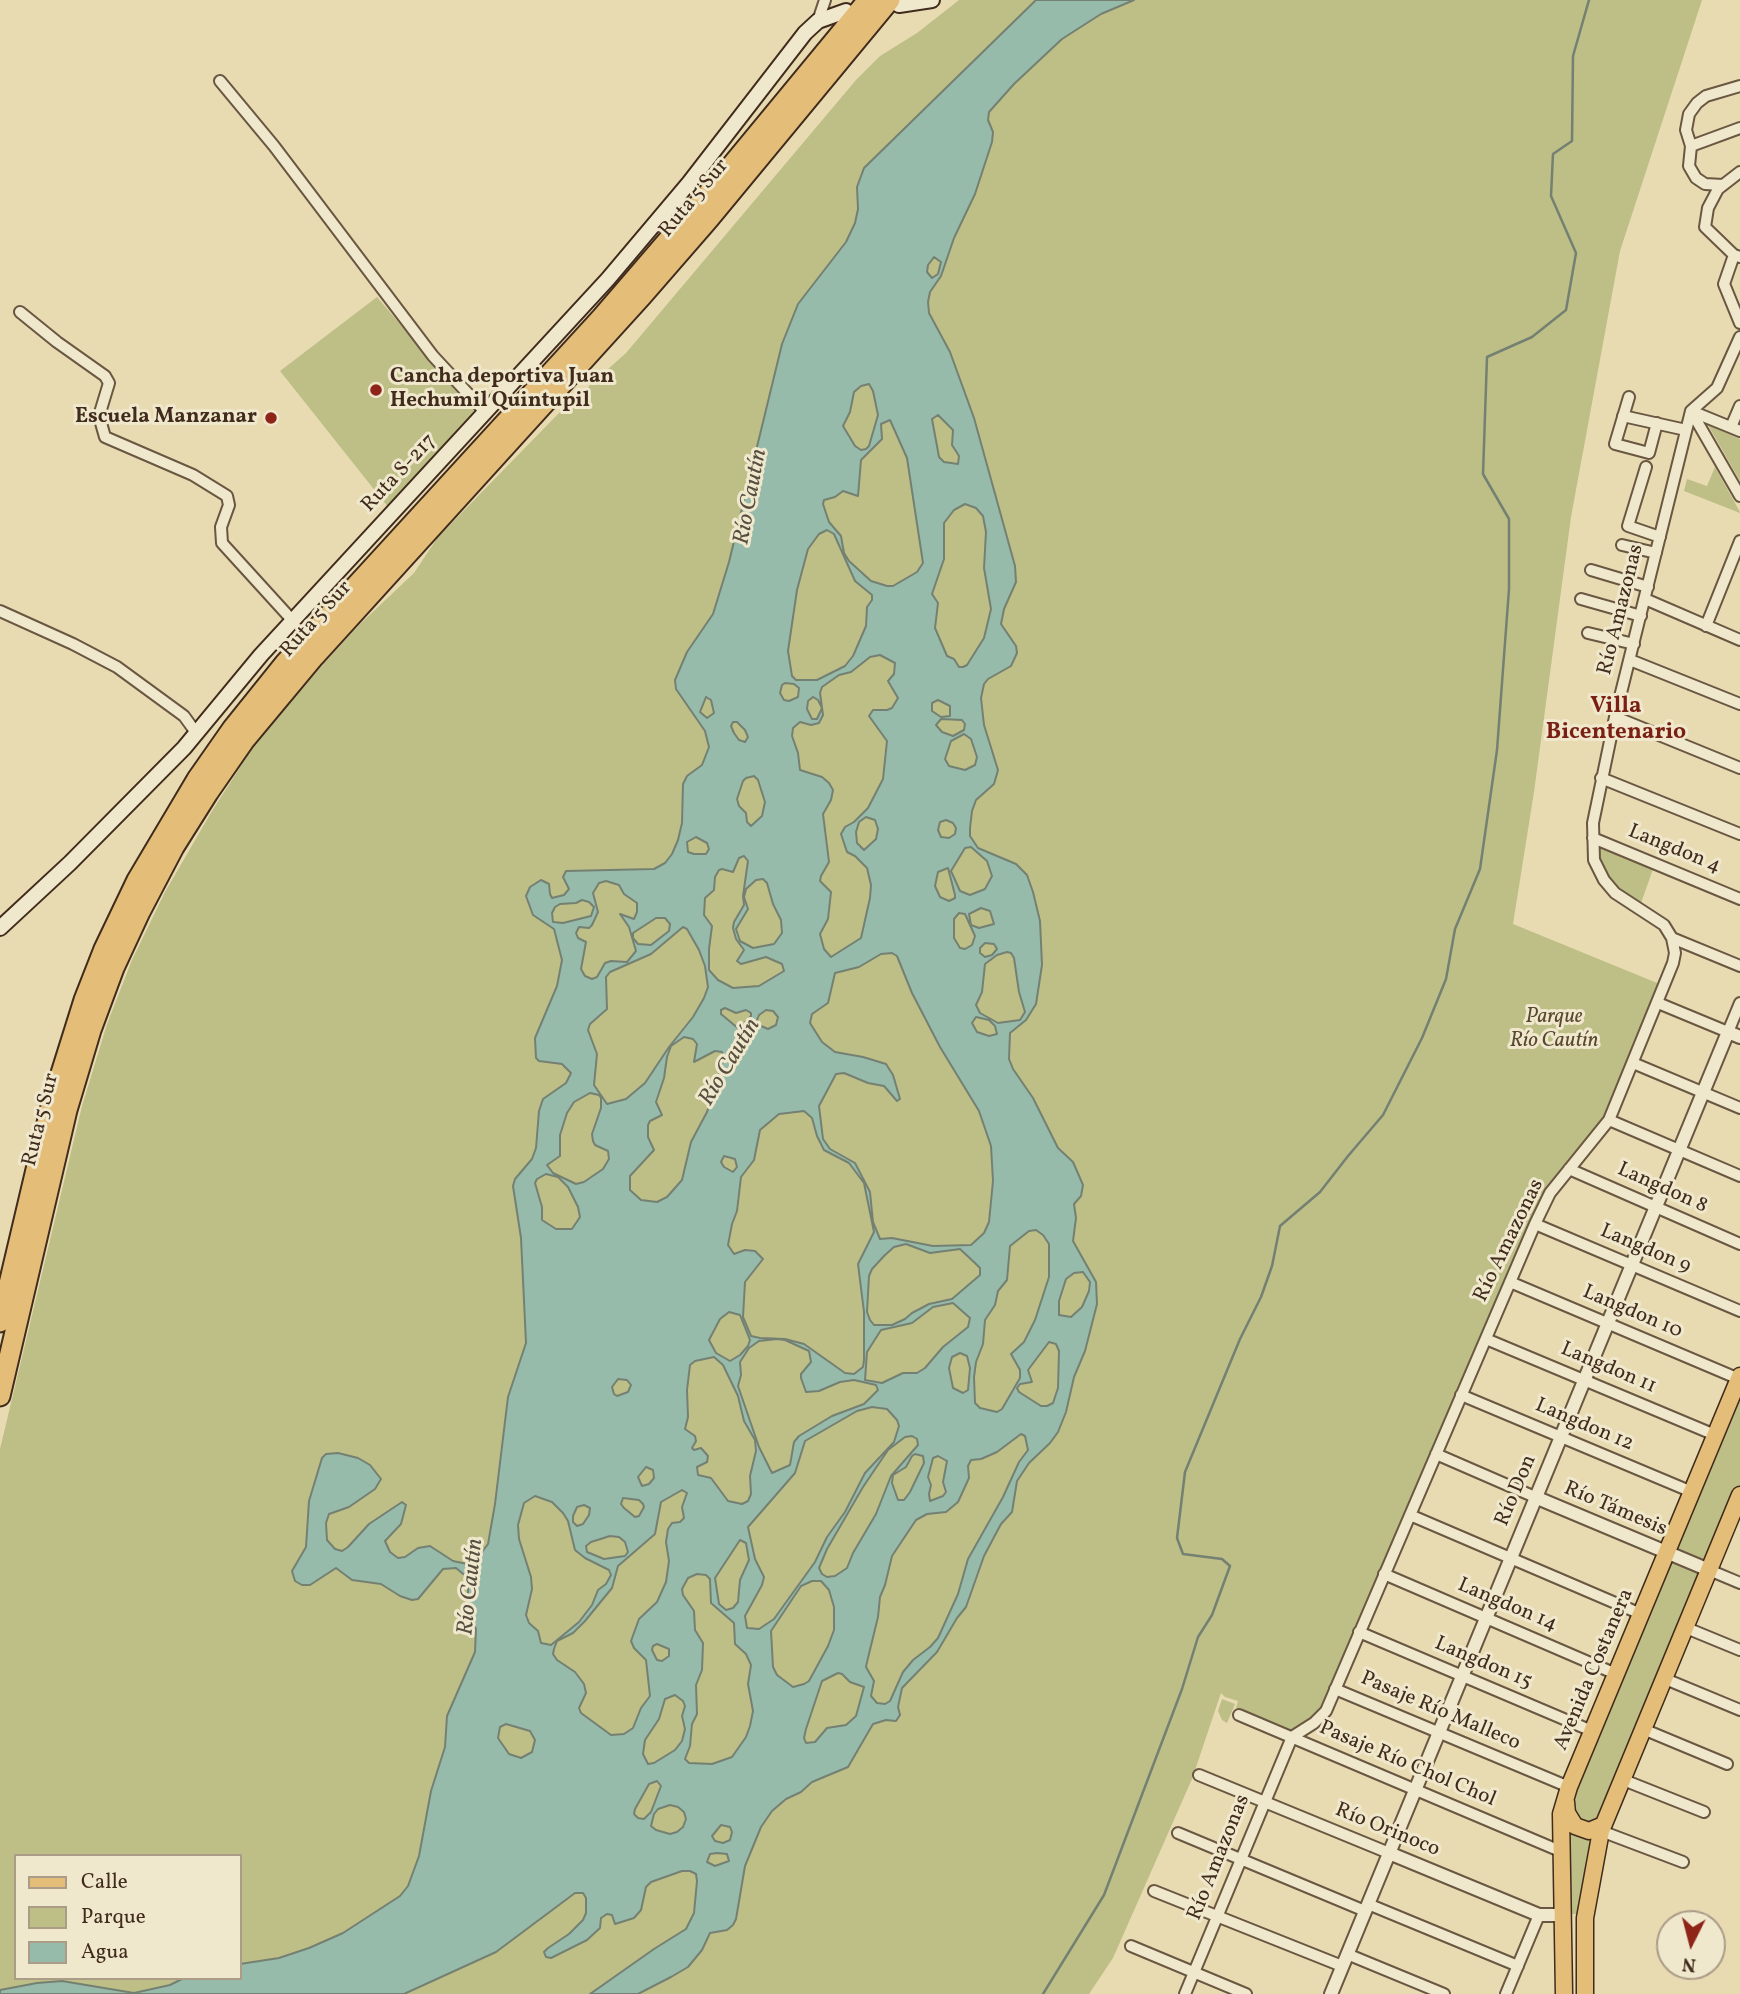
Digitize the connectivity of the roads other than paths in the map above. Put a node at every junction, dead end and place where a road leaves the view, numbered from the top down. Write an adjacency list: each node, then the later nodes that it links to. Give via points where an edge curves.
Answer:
1 (825, 0): 6 (street)
2 (868, 0): 70 (highway, Ruta 5 Sur, via 601,318 285,663 197,779 129,896 84,1000 52,1102)
3 (932, 0): 4 (main road)
4 (894, 3): 76 (highway, Ruta 5 Sur, via 650,287 272,706 196,811 139,912 91,1030 67,1110)
5 (846, 11): 6 (main road, Ruta S-217)
6 (818, 21): 20 (main road, Ruta S-217, via 632,253)
7 (220, 81): 20 (street, via 433,355)
8 (1740, 86): 10 (street, via 1697,103 1686,130)
9 (1740, 128): 10 (street)
10 (1691, 146): 12 (street, via 1689,166 1696,178 1705,184)
11 (1740, 172): 12 (street)
12 (1723, 184): 13 (street, via 1708,208 1705,226)
13 (1737, 256): 15 (street, via 1724,284)
14 (20, 312): 37 (street, via 105,376 109,383 99,416 105,437 193,475 227,496 222,542)
15 (1740, 323)
16 (1740, 337): 19 (street, via 1717,388)
17 (1629, 397): 21 (street)
18 (1740, 406): 23 (street)
19 (1691, 411): 23 (street); 24 (street, Río Amazonas); 26 (street)
20 (486, 413): 37 (main road, Ruta S-217)
21 (1623, 416): 22 (street); 22 (street, via 1615,444 1649,453)
22 (1657, 424): 24 (street)
23 (1735, 429)
24 (1686, 430): 27 (street, Río Amazonas)
25 (1646, 467): 27 (street, via 1628,526)
26 (1740, 496)
27 (1660, 537): 30 (street, Río Amazonas)
28 (1740, 541): 38 (street)
29 (1622, 544): 30 (street)
30 (1656, 553): 32 (street, Río Amazonas)
31 (1591, 570): 32 (street)
32 (1648, 587): 33 (street, Río Amazonas)
33 (1645, 599): 36 (street, Río Amazonas); 38 (street)
34 (1581, 600): 36 (street)
35 (0, 611): 45 (street, via 117,667 184,716)
36 (1641, 616): 41 (street, Río Amazonas)
37 (293, 621): 45 (main road, Ruta S-217)
38 (1706, 626): 40 (street)
39 (1588, 633): 41 (street)
40 (1740, 640)
41 (1634, 644): 42 (street, Río Amazonas)
42 (1630, 660): 43 (street); 44 (street, Río Amazonas)
43 (1740, 704)
44 (1615, 718): 46 (street); 47 (street, Río Amazonas)
45 (197, 734): 51 (main road, Ruta S-217)
46 (1740, 768)
47 (1601, 778): 48 (street); 49 (street, Río Amazonas)
48 (1740, 834)
49 (1593, 838): 50 (street, Langdon 4); 52 (street, Río Amazonas, via 1594,860 1604,880 1615,893 1664,925)
50 (1740, 899)
51 (0, 928)
52 (1672, 938): 53 (street); 54 (street, Río Amazonas, via 1675,958)
53 (1740, 966)
54 (1658, 1003): 56 (street); 57 (street, Río Amazonas)
55 (1740, 1003): 56 (street, Río Don)
56 (1734, 1035): 58 (street, Río Don)
57 (1633, 1063): 58 (street); 60 (street, Río Amazonas)
58 (1703, 1093): 59 (street); 61 (street, Río Don)
59 (1740, 1108)
60 (1609, 1120): 61 (street); 62 (street, Río Amazonas)
61 (1679, 1150): 63 (street); 64 (street, Río Don)
62 (1569, 1169): 64 (street, Langdon 8); 65 (street, Río Amazonas)
63 (1740, 1175)
64 (1656, 1207): 66 (street, Langdon 8); 67 (street, Río Don)
65 (1535, 1224): 67 (street, Langdon 9); 68 (street, Río Amazonas)
66 (1740, 1244)
67 (1632, 1265): 69 (street, Langdon 9); 71 (street, Río Don)
68 (1510, 1282): 71 (street, Langdon 10); 72 (street, Río Amazonas)
69 (1740, 1311)
70 (0, 1322)
71 (1607, 1323): 73 (street, Langdon 10); 74 (street, Río Don)
72 (1486, 1339): 74 (street, Langdon 11); 75 (street, Río Amazonas)
73 (1739, 1378): 77 (main road, Avenida Costanera)
74 (1584, 1379): 77 (street, Langdon 11); 78 (street, Río Don)
75 (1461, 1395): 78 (street, Langdon 12); 79 (street, Río Amazonas)
76 (0, 1396)
77 (1715, 1435): 80 (main road, Avenida Costanera)
78 (1560, 1437): 80 (street, Langdon 12); 82 (street, Río Don)
79 (1436, 1454): 82 (street, Río Támesis); 84 (street, Río Amazonas)
80 (1692, 1492): 85 (main road, Avenida Costanera)
81 (1740, 1495): 83 (main road)
82 (1535, 1497): 85 (street, Río Támesis); 86 (street, Río Don)
83 (1737, 1513): 87 (main road)
84 (1410, 1515): 86 (street); 88 (street, Río Amazonas)
85 (1667, 1553): 87 (street, Río Támesis); 90 (main road, Avenida Costanera)
86 (1510, 1558): 90 (street); 91 (street, Río Don)
87 (1709, 1570): 89 (street, Río Támesis); 92 (main road)
88 (1384, 1574): 91 (street, Langdon 14); 93 (street, Río Amazonas)
89 (1740, 1583)
90 (1641, 1614): 95 (main road, Avenida Costanera)
91 (1485, 1618): 95 (street, Langdon 14); 96 (street, Río Don)
92 (1684, 1627): 94 (street); 97 (main road)
93 (1359, 1632): 96 (street, Langdon 15); 98 (street, Río Amazonas)
94 (1740, 1650)
95 (1616, 1674): 102 (main road, Avenida Costanera)
96 (1462, 1676): 102 (street, Langdon 15); 103 (street, Río Don)
97 (1663, 1678): 99 (street); 101 (main road)
98 (1335, 1689): 103 (street, Pasaje Río Malleco); 104 (street, Río Amazonas, via 1326,1711)
99 (1740, 1710)
100 (1239, 1715): 104 (street, Pasaje Río Chol Chol)
101 (1643, 1729): 105 (street); 107 (main road)
102 (1592, 1731): 109 (main road, Avenida Costanera)
103 (1439, 1732): 108 (street, Río Don); 109 (street, Pasaje Río Malleco)
104 (1292, 1737): 108 (street, Pasaje Río Chol Chol); 110 (street, Río Amazonas)
105 (1727, 1764)
106 (1199, 1775): 110 (street, Río Orinoco)
107 (1621, 1779): 111 (street); 112 (main road)
108 (1416, 1788): 114 (street, Pasaje Río Chol Chol); 115 (street, Río Don)
109 (1567, 1793): 112 (main road, via 1567,1813 1575,1826); 114 (main road, Avenida Costanera)
110 (1264, 1802): 115 (street, Río Orinoco); 116 (street, Río Amazonas)
111 (1704, 1812)
112 (1602, 1828): 117 (street); 133 (main road, via 1585,1918)
113 (1178, 1833): 116 (street)
114 (1560, 1851): 121 (main road, Avenida Costanera)
115 (1389, 1853): 119 (street, Río Don); 120 (street, Río Orinoco)
116 (1241, 1859): 119 (street); 122 (street, Río Amazonas)
117 (1683, 1862)
118 (1154, 1891): 122 (street)
119 (1367, 1908): 124 (street, Río Don); 125 (street)
120 (1538, 1915): 121 (street, Río Orinoco); 125 (street)
121 (1562, 1915): 132 (main road, Avenida Costanera)
122 (1217, 1916): 124 (street); 126 (street, Río Amazonas)
123 (1131, 1946): 126 (street)
124 (1345, 1960): 129 (street, Río Don); 130 (street)
125 (1518, 1966): 131 (street)
126 (1194, 1972): 127 (street, Río Amazonas); 128 (street)
127 (1185, 1994)
128 (1246, 1994)
129 (1331, 1994)
130 (1444, 1994)
131 (1506, 1994)
132 (1564, 1994)
133 (1585, 1994)

